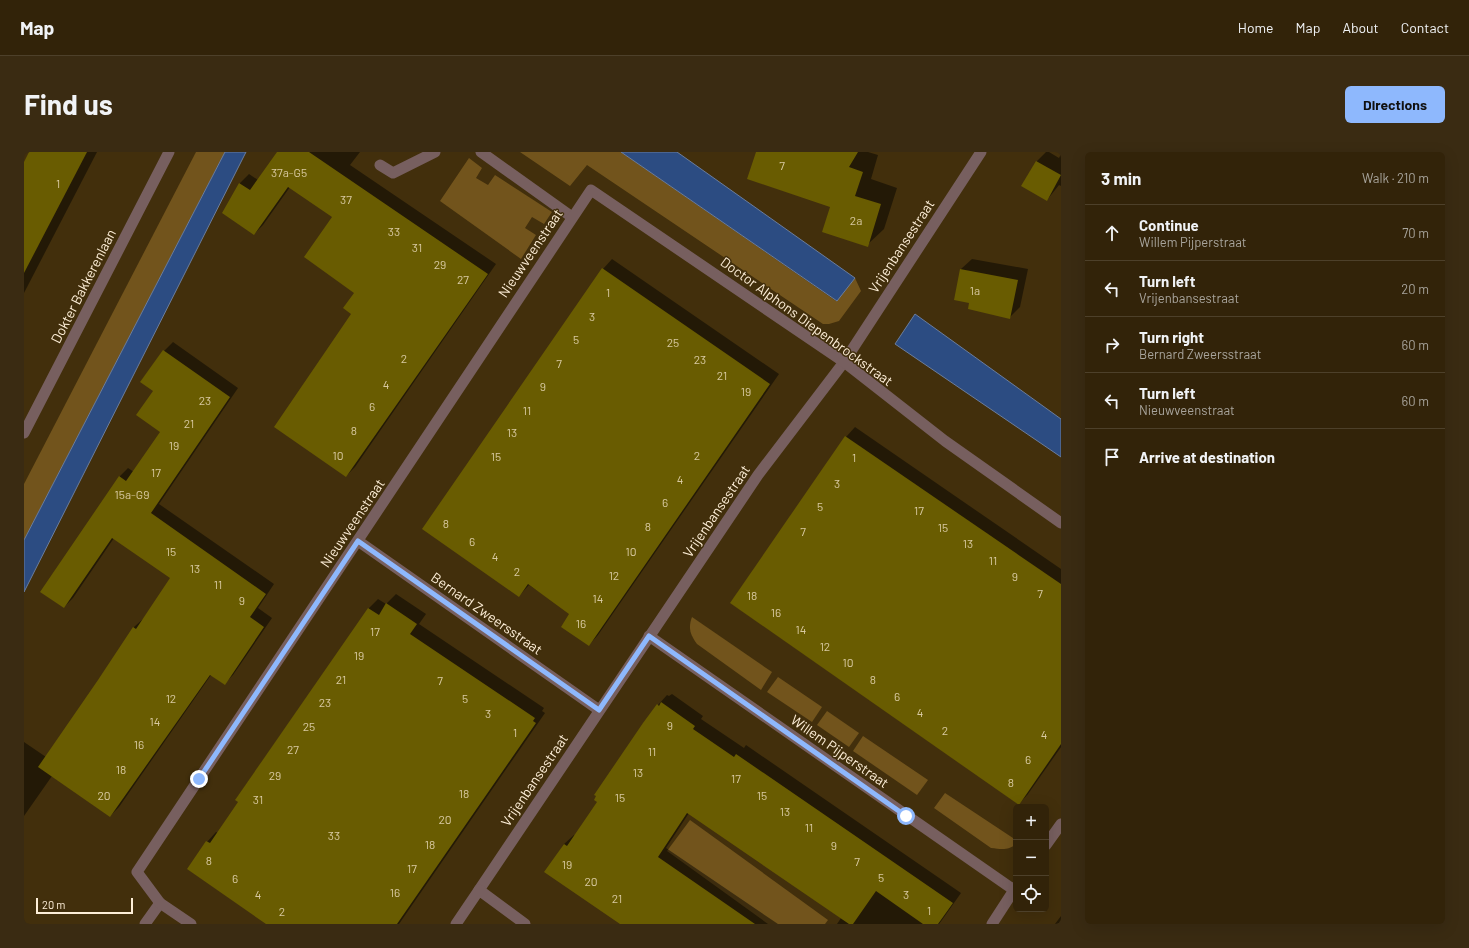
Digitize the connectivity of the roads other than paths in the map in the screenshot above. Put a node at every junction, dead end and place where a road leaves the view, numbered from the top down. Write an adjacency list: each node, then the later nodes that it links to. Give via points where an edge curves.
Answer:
1 (169, 152): 9 (street, Dokter Bakkerenlaan)
2 (436, 152): 5 (street, via 393,173)
3 (481, 152): 7 (street)
4 (981, 152): 8 (street, Vrijenbansestraat)
5 (380, 165)
6 (591, 190): 7 (street, Nieuwveenstraat); 8 (street, Doctor Alphons Diepenbrockstraat)
7 (572, 217): 11 (street, Nieuwveenstraat)
8 (844, 362): 10 (street, Doctor Alphons Diepenbrockstraat, via 945,441); 12 (street, Vrijenbansestraat, via 758,475)
9 (24, 433)
10 (1061, 523)
11 (358, 541): 13 (street, Bernard Zweersstraat); 19 (street, Nieuwveenstraat, via 137,872)
12 (649, 636): 13 (street, Vrijenbansestraat); 16 (street, Willem Pijperstraat)
13 (599, 710): 17 (street, Vrijenbansestraat)
14 (1061, 824): 15 (street)
15 (1049, 841)
16 (1013, 888)
17 (479, 890): 22 (street, Vrijenbansestraat); 23 (street)
18 (1013, 892): 24 (street)
19 (160, 903): 20 (street); 21 (street)
20 (145, 924)
21 (191, 924)
22 (456, 924)
23 (525, 924)
24 (992, 924)

